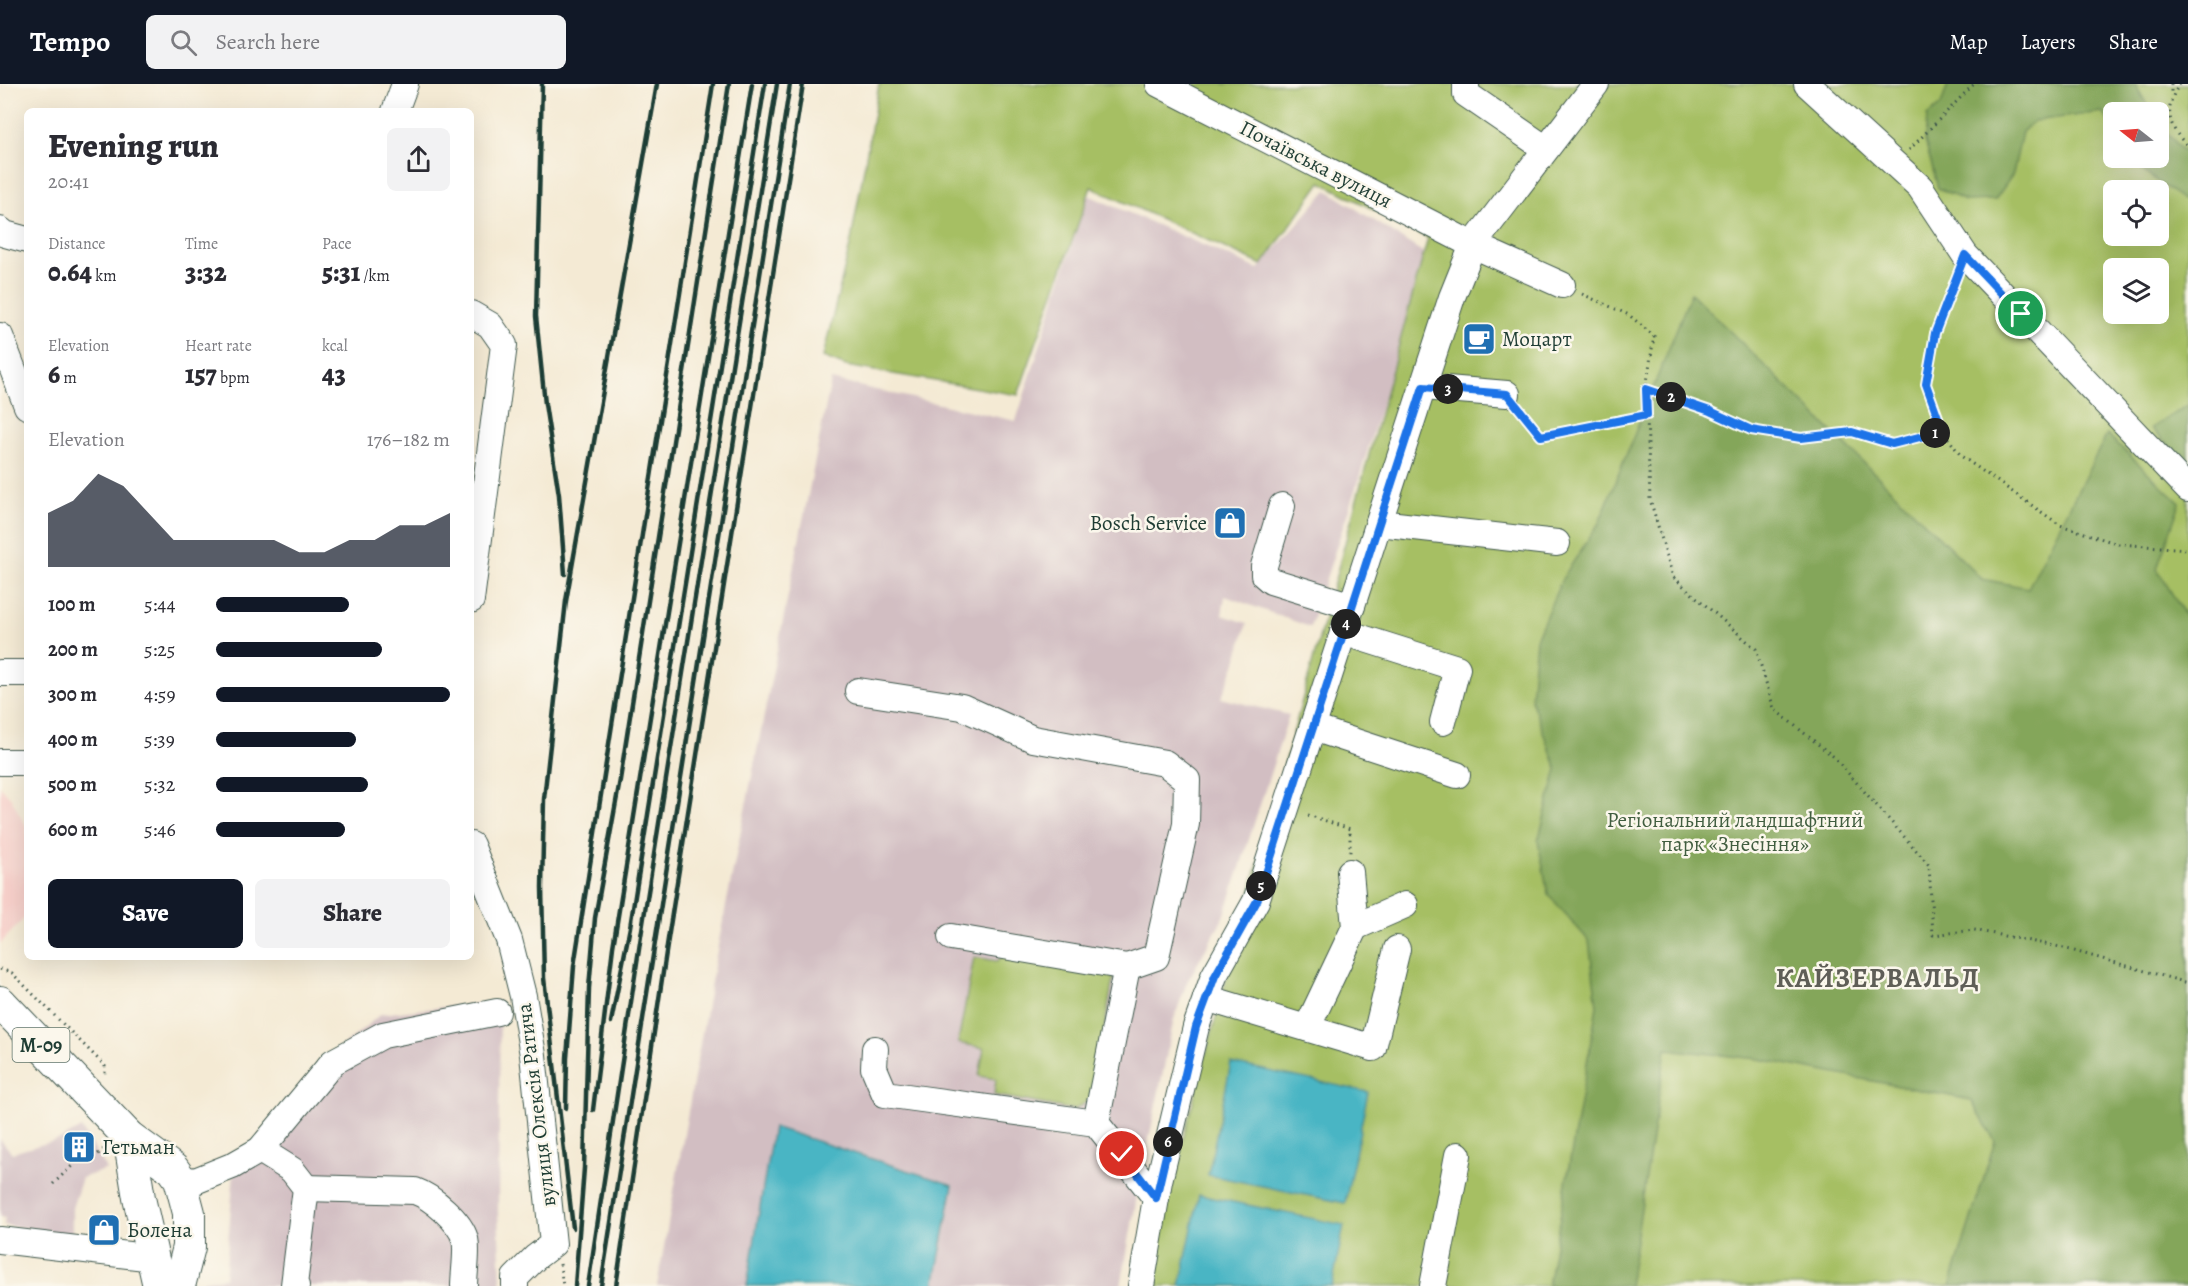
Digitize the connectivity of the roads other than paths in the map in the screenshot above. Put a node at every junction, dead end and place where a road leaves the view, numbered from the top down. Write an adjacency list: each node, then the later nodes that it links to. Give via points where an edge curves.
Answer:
1 (405, 84): 6 (street)
2 (1159, 84): 9 (street, Почаївська вулиця)
3 (1466, 84): 7 (street, via 1466,94)
4 (1596, 84): 7 (street)
5 (1807, 84): 17 (street, via 1920,187 1965,255)
6 (396, 108)
7 (1546, 149): 9 (street)
8 (17, 236): 10 (street)
9 (1473, 245): 11 (street, Почаївська вулиця); 14 (street)
10 (0, 251)
11 (1562, 285)
12 (474, 316): 21 (street, via 490,325 504,345)
13 (0, 336): 16 (street)
14 (1423, 387): 15 (street); 19 (street)
15 (1507, 394)
16 (24, 398)
17 (2188, 489)
18 (1282, 506): 22 (street, via 1264,575 1271,581)
19 (1379, 523): 20 (street); 22 (street)
20 (1557, 543)
21 (474, 577)
22 (1352, 606): 23 (street)
23 (1343, 632): 27 (street, via 1457,668); 28 (street)
24 (0, 673): 25 (street)
25 (24, 673)
26 (858, 691): 38 (street, via 962,707 1034,739 1165,763 1187,780 1186,824 1156,957)
27 (1443, 722)
28 (1312, 728): 31 (street); 39 (street, via 1257,901)
29 (0, 762): 30 (street)
30 (24, 762)
31 (1457, 776)
32 (474, 852): 58 (street, вулиця Олексія Ратича, via 509,940 523,996 534,1055 553,1244 515,1278)
33 (1350, 872): 35 (street)
34 (1405, 905): 35 (street)
35 (1355, 927): 42 (street)
36 (951, 937): 38 (street)
37 (1397, 949): 42 (street, via 1372,1048)
38 (1127, 967): 44 (street)
39 (1206, 998): 42 (street); 51 (street)
40 (0, 1002): 45 (main road, М-09)
41 (497, 1012): 46 (street, via 383,1035 333,1062)
42 (1307, 1028)
43 (875, 1049): 44 (street, via 874,1068 885,1094)
44 (1096, 1123): 51 (street)
45 (118, 1142): 48 (main road, М-09); 50 (main road)
46 (260, 1150): 48 (street, via 195,1181); 49 (street, via 292,1170)
47 (1458, 1155): 60 (street)
48 (176, 1174): 50 (main road, via 158,1167 147,1169 140,1179); 53 (main road, via 189,1212)
49 (306, 1188): 56 (street); 57 (street, via 415,1191 426,1195 454,1220 465,1239)
50 (139, 1198): 54 (main road)
51 (1156, 1198): 59 (street)
52 (0, 1240): 54 (street)
53 (189, 1247): 54 (main road); 55 (main road)
54 (156, 1272)
55 (179, 1286)
56 (296, 1286)
57 (464, 1286)
58 (514, 1286)
59 (1141, 1286)
60 (1433, 1286)

